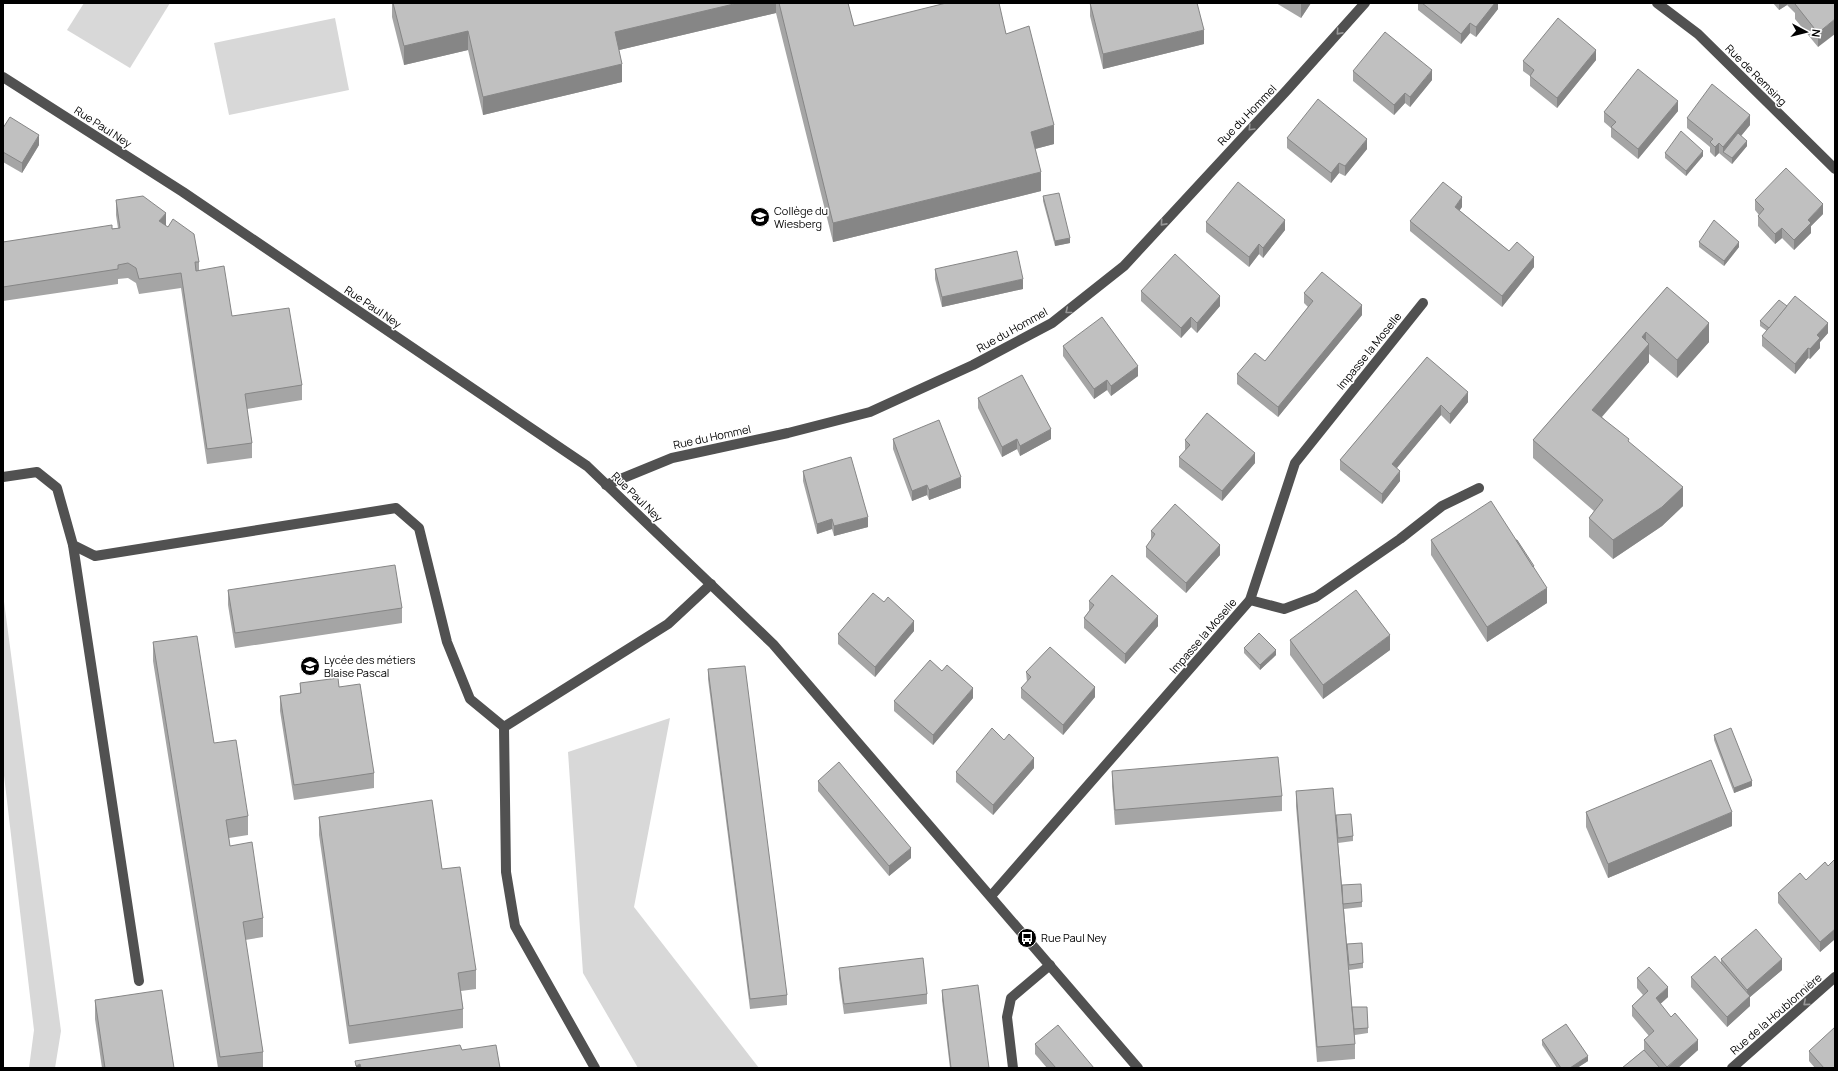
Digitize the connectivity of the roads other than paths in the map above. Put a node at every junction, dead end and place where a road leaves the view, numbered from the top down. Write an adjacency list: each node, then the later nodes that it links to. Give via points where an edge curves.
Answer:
1 (1365, 3): 7 (street, Rue du Hommel, one-way to 7, via 1124,266 1052,323 973,365 870,412 672,458)
2 (1657, 3): 4 (street, Rue de Remsing, via 1698,34)
3 (3, 77): 7 (street, Rue Paul Ney, via 183,192 587,466)
4 (1835, 169)
5 (1423, 303): 11 (street, Impasse la Moselle, via 1295,463)
6 (3, 477): 9 (street, via 37,472 57,488)
7 (606, 485): 10 (street, Rue Paul Ney)
8 (1479, 488): 11 (street, via 1442,506 1400,539 1316,597 1284,609)
9 (73, 545): 12 (street, via 95,556 396,508 419,528 447,642 470,699); 16 (street)
10 (711, 584): 12 (street, via 668,624); 13 (street, Rue Paul Ney, via 773,644)
11 (1250, 600): 13 (street, Impasse la Moselle)
12 (504, 727): 17 (street, via 506,872 515,926)
13 (991, 896): 14 (street, Rue Paul Ney)
14 (1050, 965): 18 (street, via 1010,998 1007,1017); 19 (street, Rue Paul Ney)
15 (1835, 977): 20 (street, Rue de la Houblonnière, one-way to 20)
16 (139, 981)
17 (595, 1068)
18 (1013, 1068)
19 (1138, 1068)
20 (1732, 1068)

